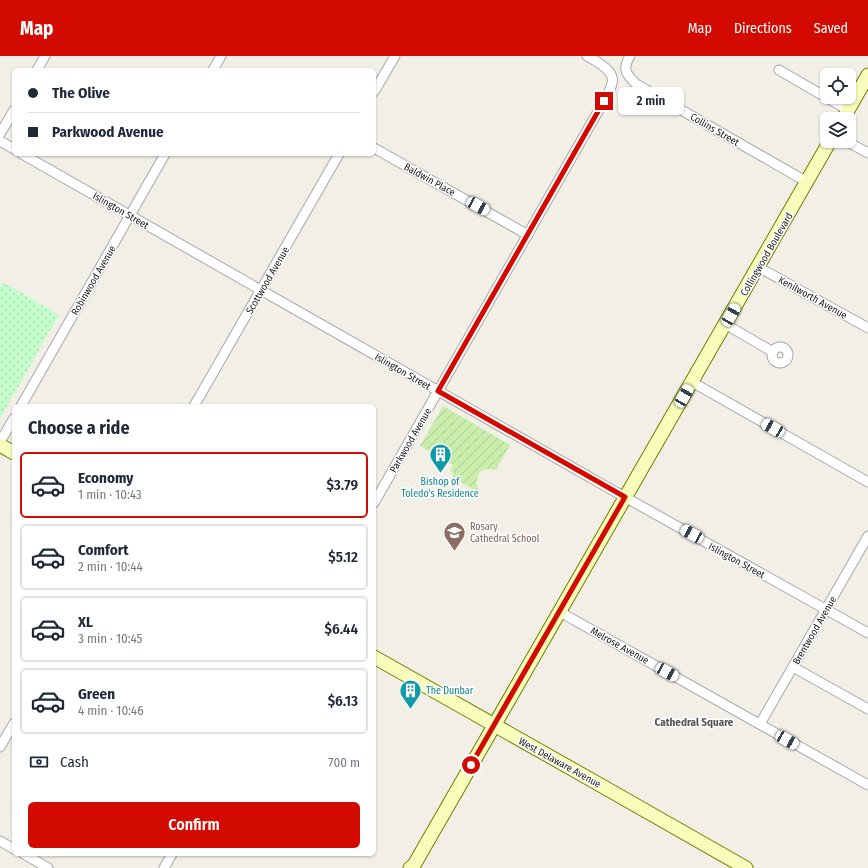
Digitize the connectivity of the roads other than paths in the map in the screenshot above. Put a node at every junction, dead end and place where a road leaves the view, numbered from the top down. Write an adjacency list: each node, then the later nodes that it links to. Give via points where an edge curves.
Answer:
1 (45, 56): 6 (street)
2 (221, 56): 7 (street)
3 (394, 56): 10 (street)
4 (587, 56): 26 (street, Parkwood Avenue, via 603,64 612,76 613,83)
5 (630, 56): 24 (street, Collins Street, via 625,69 636,84)
6 (38, 68)
7 (214, 68)
8 (779, 70): 11 (street)
9 (868, 75): 12 (main road)
10 (376, 88)
11 (842, 112)
12 (846, 112)
13 (12, 113): 14 (street)
14 (0, 134)
15 (0, 141): 17 (street)
16 (856, 146): 20 (street)
17 (12, 148)
18 (826, 148): 24 (main road, Collingwood Boulevard)
19 (376, 149): 26 (street, Baldwin Place)
20 (868, 153)
21 (26, 156): 25 (street, Islington Street)
22 (164, 156): 25 (street, Robinwood Avenue)
23 (337, 156): 28 (street, Scottwood Avenue)
24 (807, 182): 27 (main road, Collingwood Boulevard)
25 (130, 215): 28 (street, Islington Street); 34 (street, Robinwood Avenue)
26 (528, 234): 33 (street, Parkwood Avenue)
27 (758, 267): 29 (main road, Collingwood Boulevard); 30 (street, Kenilworth Avenue)
28 (261, 290): 33 (street, Islington Street); 35 (street, Scottwood Avenue)
29 (725, 324): 31 (street); 32 (main road, Collingwood Boulevard)
30 (868, 328)
31 (773, 352)
32 (692, 382): 39 (street); 40 (main road, Collingwood Boulevard)
33 (438, 391): 40 (street, Islington Street); 41 (street, Parkwood Avenue)
34 (22, 404)
35 (195, 404)
36 (12, 422): 37 (street)
37 (0, 444): 38 (main road)
38 (12, 452)
39 (868, 482)
40 (625, 497): 43 (street, Islington Street); 44 (main road, Collingwood Boulevard)
41 (376, 500)
42 (868, 536): 43 (street, Brentwood Avenue)
43 (826, 609): 45 (street, Islington Street); 47 (street, Brentwood Avenue)
44 (560, 612): 49 (street, Melrose Avenue); 50 (main road, Collingwood Boulevard)
45 (868, 633)
46 (376, 658): 50 (main road, West Delaware Avenue)
47 (793, 667): 48 (street); 49 (street, Brentwood Avenue)
48 (868, 710)
49 (760, 724): 53 (street, Melrose Avenue)
50 (494, 725): 58 (main road, Collingwood Boulevard); 61 (main road, West Delaware Avenue)
51 (12, 727): 52 (street)
52 (0, 748)
53 (868, 785)
54 (0, 841): 55 (street)
55 (12, 848)
56 (27, 856): 59 (street)
57 (171, 856): 60 (street)
58 (414, 867)
59 (48, 868)
60 (164, 868)
61 (746, 868)

